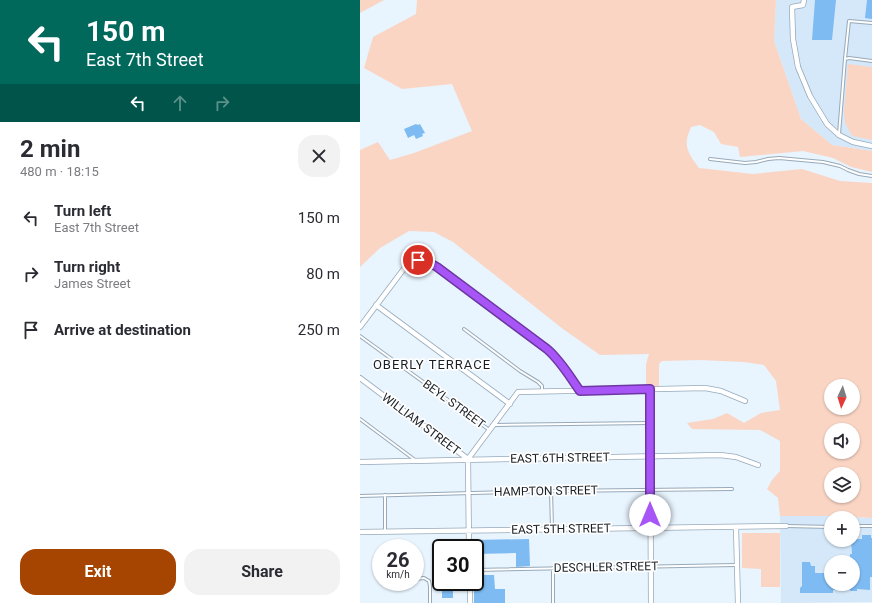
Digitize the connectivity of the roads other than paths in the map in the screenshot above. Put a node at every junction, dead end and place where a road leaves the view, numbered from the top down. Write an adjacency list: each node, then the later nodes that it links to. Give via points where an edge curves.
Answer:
1 (804, 0): 5 (street, via 803,6 792,6 792,39 798,67 810,96 826,124)
2 (872, 23): 3 (lane, via 849,21)
3 (845, 59): 4 (lane); 5 (lane)
4 (872, 61)
5 (839, 134): 6 (street, via 853,142)
6 (872, 146)
7 (710, 159): 8 (lane, via 745,163 779,158 833,163 858,174)
8 (872, 176)
9 (376, 305): 10 (street); 15 (street, via 406,266 418,260 428,262 547,349 563,366); 18 (street)
10 (360, 326)
11 (464, 329): 16 (lane, via 538,382)
12 (360, 336): 22 (lane, BEYL STREET)
13 (360, 378): 24 (street, WILLIAM STREET)
14 (650, 389): 15 (street); 17 (street, via 710,389 728,393); 20 (street)
15 (580, 391): 16 (street)
16 (543, 392): 18 (street, via 518,392)
17 (745, 401)
18 (510, 404): 21 (street)
19 (360, 419): 25 (lane)
20 (650, 423): 21 (lane, BEYL STREET); 23 (street)
21 (493, 425): 22 (street)
22 (490, 430): 24 (street)
23 (650, 456): 24 (street, EAST 6TH STREET); 27 (street, EAST 6TH STREET, via 725,455); 28 (street)
24 (468, 459): 25 (street, EAST 6TH STREET); 31 (street, WILLIAM STREET)
25 (416, 460): 26 (street, EAST 6TH STREET)
26 (360, 462)
27 (758, 466)
28 (650, 489): 29 (lane, HAMPTON STREET); 30 (lane, HAMPTON STREET); 39 (street)
29 (732, 489)
30 (551, 491): 31 (lane, HAMPTON STREET); 40 (lane)
31 (468, 493): 32 (lane, HAMPTON STREET); 41 (street, WILLIAM STREET)
32 (385, 495): 33 (lane, HAMPTON STREET); 43 (lane)
33 (360, 496)
34 (786, 526): 37 (street, EAST 5TH STREET); 38 (lane)
35 (860, 526): 36 (lane)
36 (872, 526)
37 (736, 527): 39 (street, EAST 5TH STREET); 45 (street)
38 (824, 527)
39 (650, 528): 40 (street, EAST 5TH STREET); 46 (street)
40 (552, 529): 41 (street, EAST 5TH STREET)
41 (469, 530): 43 (street, EAST 5TH STREET); 44 (street, WILLIAM STREET)
42 (360, 532): 43 (street, EAST 5TH STREET)
43 (385, 532)
44 (469, 539)
45 (737, 565): 46 (lane, DESCHLER STREET); 55 (street)
46 (651, 566): 47 (lane, DESCHLER STREET); 54 (street)
47 (553, 568): 48 (lane, DESCHLER STREET); 53 (lane)
48 (484, 570)
49 (424, 578): 51 (lane, via 430,586)
50 (470, 591): 52 (street)
51 (430, 603)
52 (470, 603)
53 (554, 603)
54 (651, 603)
55 (738, 603)

